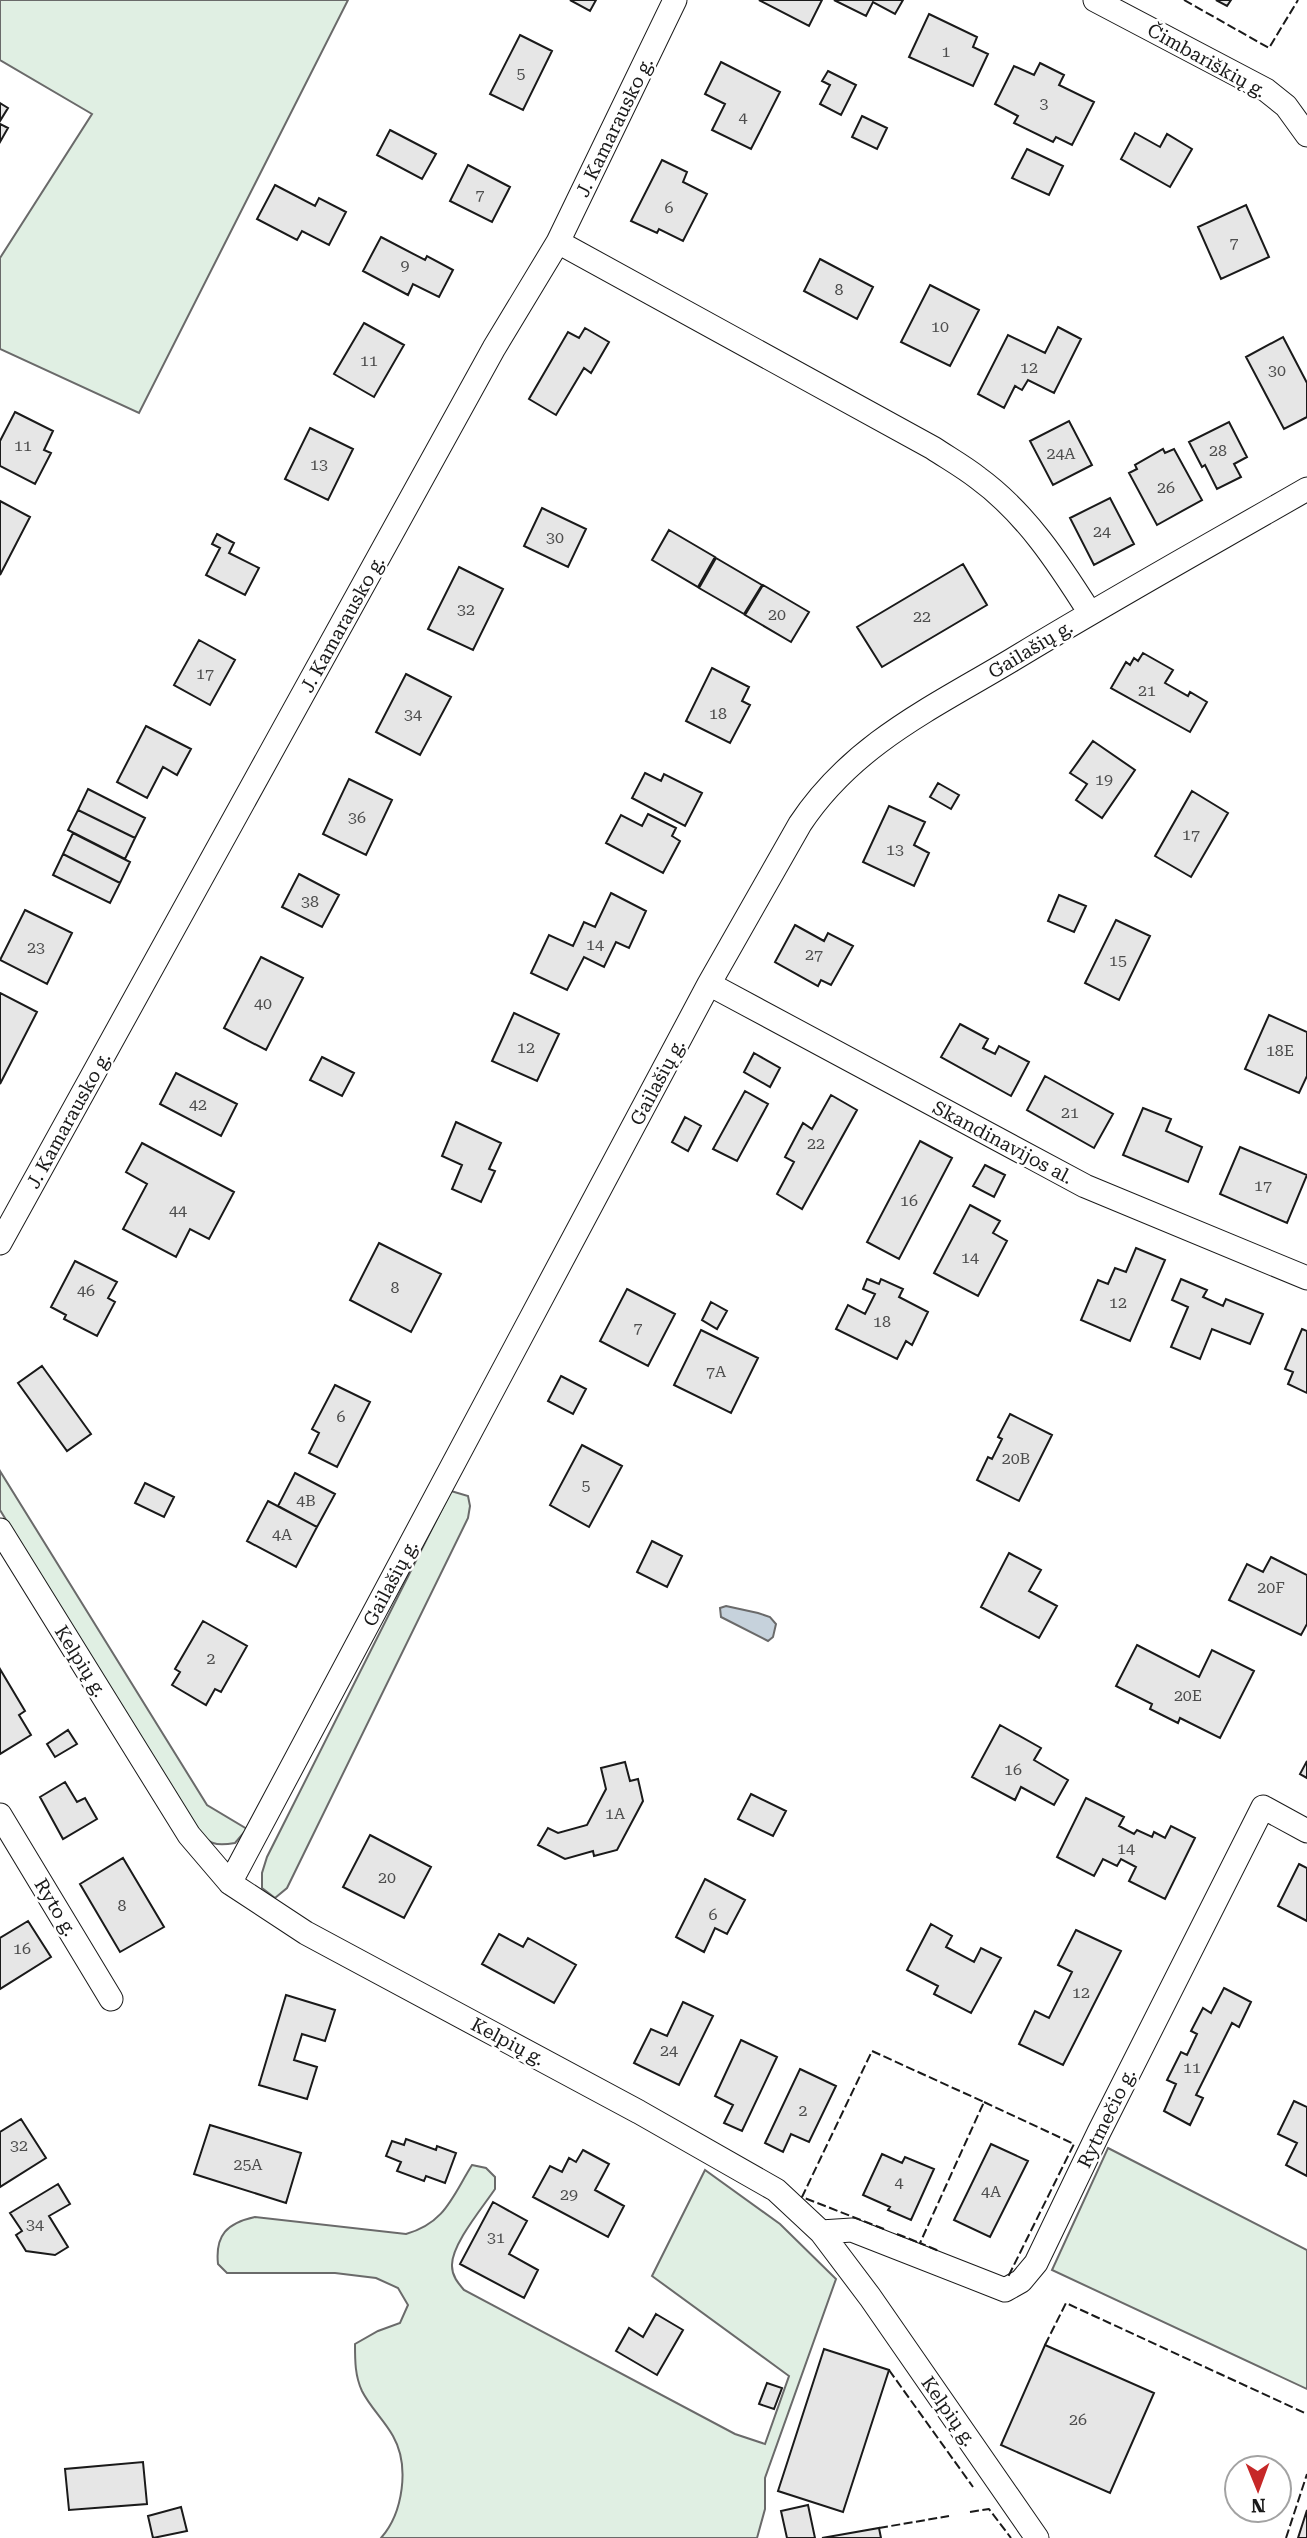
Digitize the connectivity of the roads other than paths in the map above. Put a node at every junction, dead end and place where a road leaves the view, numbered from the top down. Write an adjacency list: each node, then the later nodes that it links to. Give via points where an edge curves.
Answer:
1 (675, 0): 4 (street, J. Kamarausko g.)
2 (1095, 0): 3 (street, Čimbariškių g., via 1265,90 1286,106)
3 (1307, 135)
4 (558, 242): 6 (street, via 933,448 980,480 1019,515 1053,555); 8 (street, J. Kamarausko g., via 494,348)
5 (1307, 489): 6 (street, Gailašių g.)
6 (1090, 613): 7 (street, Gailašių g., via 886,735 842,771 800,824)
7 (709, 984): 9 (street, Skandinavijos al., via 1085,1186); 13 (street, Gailašių g.)
8 (0, 1243)
9 (1307, 1278)
10 (0, 1530): 13 (street, Kelpių g., via 189,1835)
11 (0, 1815): 14 (street, Ryto g.)
12 (1307, 1830): 15 (street, Rytmečio g., via 1263,1807 1036,2263 1021,2281 1005,2290 852,2230)
13 (230, 1883): 15 (street, Kelpių g., via 306,1933 776,2190)
14 (111, 1998)
15 (821, 2232): 16 (street, Kelpių g.)
16 (1037, 2538)

